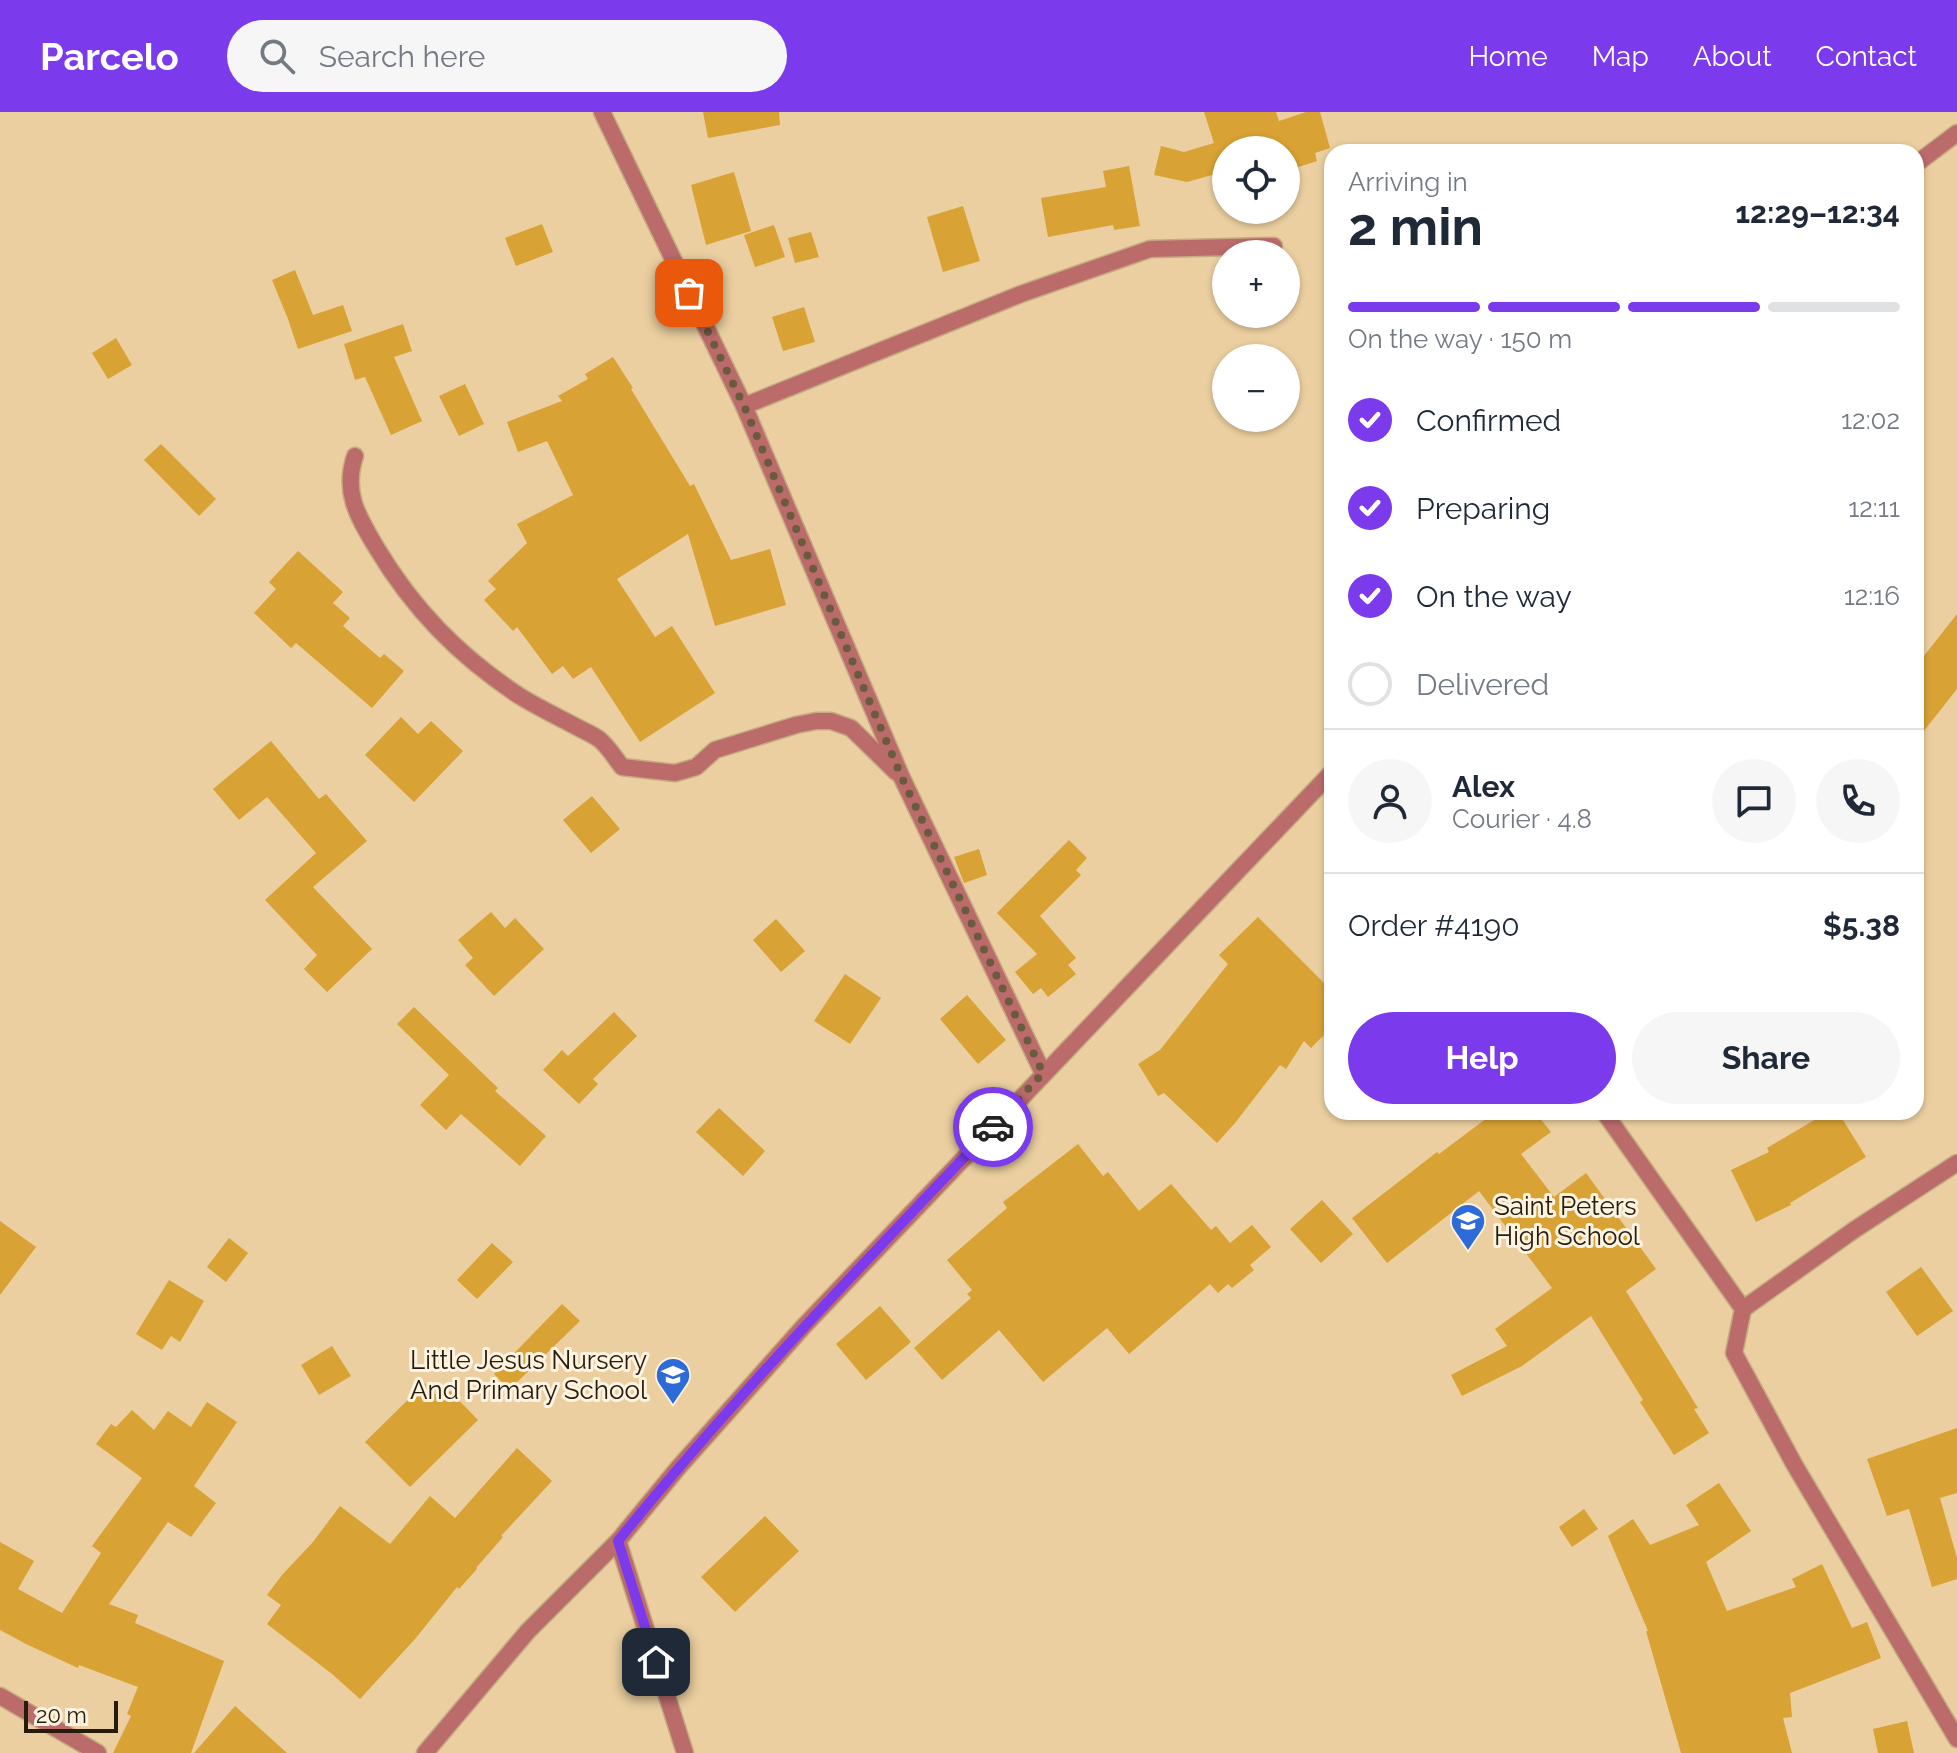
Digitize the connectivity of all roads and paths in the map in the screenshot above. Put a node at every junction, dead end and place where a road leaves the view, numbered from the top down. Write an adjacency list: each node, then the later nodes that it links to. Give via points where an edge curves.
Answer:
1 (602, 112): 5 (street)
2 (1957, 133): 3 (street)
3 (1924, 158)
4 (1212, 248): 5 (street, via 1150,249 1021,294)
5 (744, 406): 7 (street)
6 (355, 456): 7 (street, via 350,487 360,520 419,610 472,662 521,697 599,739 622,767 675,773 696,767 715,750 796,725 831,721 851,728)
7 (902, 778): 9 (street)
8 (1324, 780): 9 (street)
9 (1043, 1073): 13 (street, via 804,1326)
10 (1610, 1120): 12 (street)
11 (1957, 1163): 12 (street)
12 (1743, 1309): 15 (street, via 1734,1353)
13 (618, 1541): 17 (street, via 528,1631); 18 (street)
14 (0, 1696): 16 (street)
15 (1957, 1739)
16 (98, 1753)
17 (425, 1753)
18 (685, 1753)

